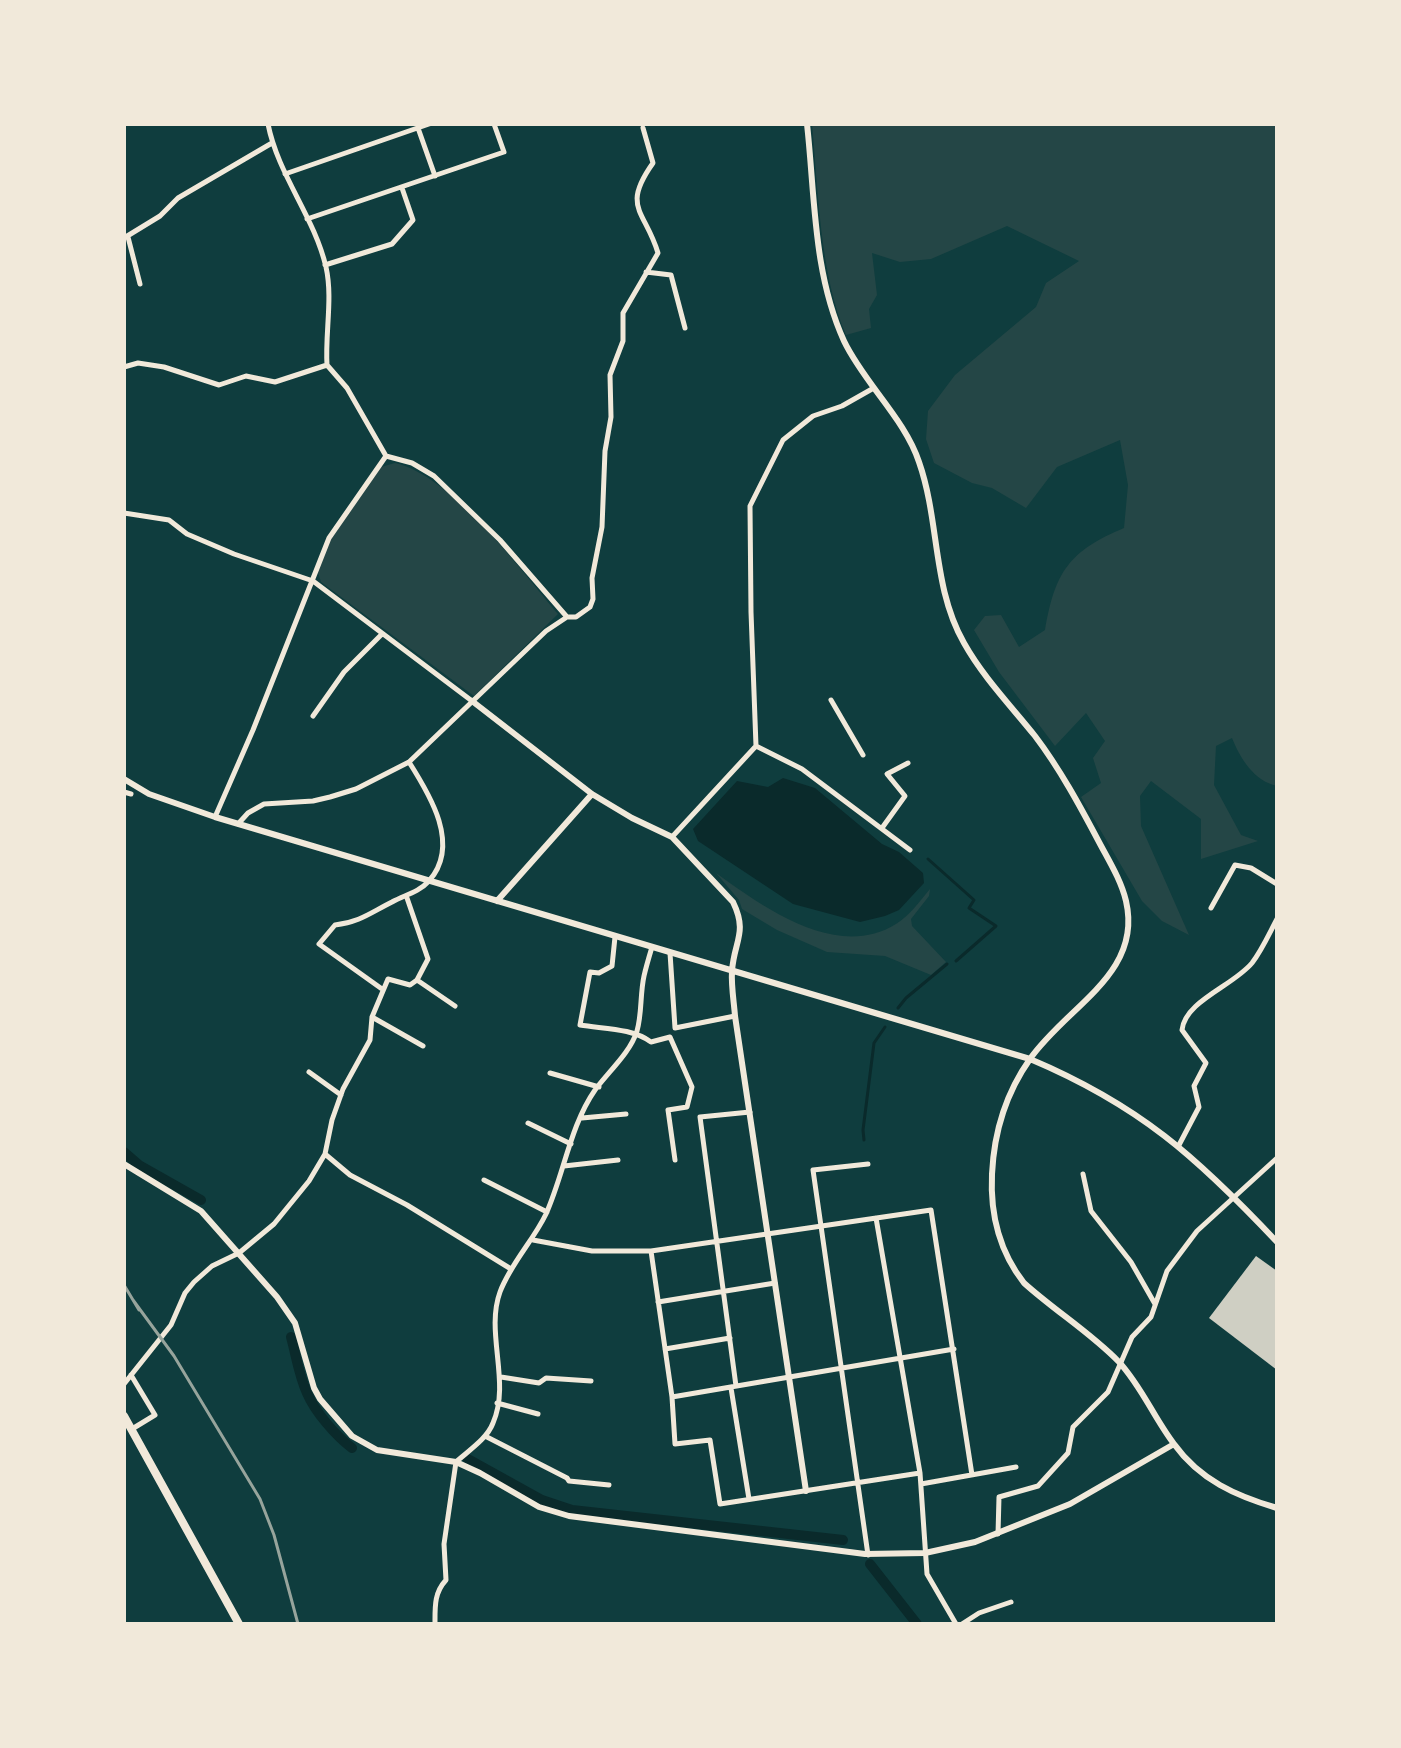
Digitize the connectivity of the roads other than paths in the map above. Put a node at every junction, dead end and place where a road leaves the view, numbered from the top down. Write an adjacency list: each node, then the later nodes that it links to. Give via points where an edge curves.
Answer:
1 (269, 124): 7 (street)
2 (429, 124): 5 (street)
3 (494, 124): 9 (street, via 504,152)
4 (807, 124): 19 (street, via 824,284 844,341)
5 (414, 127): 8 (street); 9 (street)
6 (643, 128): 14 (street, via 653,163 635,199 658,253)
7 (272, 143): 8 (street); 12 (street, via 178,198)
8 (285, 174): 11 (street)
9 (435, 176): 10 (street)
10 (402, 188): 11 (street); 13 (street, via 413,220 392,244)
11 (307, 219): 13 (street)
12 (126, 237): 15 (street)
13 (325, 265): 17 (street)
14 (646, 272): 16 (street, via 671,275); 23 (street, via 623,313 623,341 610,375 611,417 593,599 576,617)
15 (140, 284)
16 (685, 328)
17 (327, 365): 18 (street, via 275,382 246,376 219,385 164,367); 20 (street, via 347,388)
18 (124, 367)
19 (872, 389): 28 (street, via 813,416 783,440 750,506); 56 (street, via 918,457 954,625 1066,783 1125,895 1125,951)
20 (386, 456): 22 (street, via 329,538); 23 (street, via 434,476 500,540)
21 (124, 513): 22 (street, via 169,520 187,534 234,554)
22 (313, 581): 24 (street); 34 (street)
23 (567, 617): 26 (street)
24 (382, 634): 26 (street); 27 (street, via 344,672)
25 (831, 700): 29 (street)
26 (472, 701): 30 (street); 33 (street)
27 (313, 716)
28 (756, 746): 36 (street, via 802,769); 37 (street)
29 (863, 755)
30 (409, 762): 35 (street, via 330,797 264,804); 39 (street, via 432,797 442,832 442,853)
31 (908, 763): 36 (street, via 887,774 905,796)
32 (124, 779): 34 (street, via 149,794)
33 (592, 794): 37 (street); 42 (street)
34 (215, 817): 35 (street)
35 (238, 824): 39 (street)
36 (882, 828): 38 (street)
37 (672, 837): 48 (street, via 739,915 741,935)
38 (910, 850)
39 (429, 882): 41 (street); 42 (street)
40 (1277, 884): 43 (street, via 1235,865)
41 (407, 898): 49 (street, via 428,959); 50 (street, via 357,922 335,925 319,944)
42 (497, 901): 45 (street)
43 (1211, 908)
44 (1277, 919): 66 (street, via 1252,963 1183,1021 1182,1030 1206,1063 1194,1086 1199,1107)
45 (615, 937): 46 (street); 54 (street, via 612,966 590,972 580,1025)
46 (652, 947): 47 (street); 54 (street)
47 (670, 953): 48 (street); 52 (street, via 675,1028)
48 (732, 970): 52 (street); 56 (street)
49 (417, 980): 50 (street, via 410,985 388,979); 51 (street)
50 (382, 989): 53 (street)
51 (455, 1006)
52 (735, 1016): 61 (street)
53 (372, 1017): 55 (street); 60 (street, via 370,1040)
54 (637, 1032): 59 (street); 70 (street, via 651,1042 670,1037 692,1087 687,1107 668,1110)
55 (423, 1046)
56 (1030, 1059): 66 (street, via 1104,1093); 95 (street, via 1005,1105 997,1135 991,1197 998,1236 1024,1283)
57 (309, 1072): 60 (street)
58 (550, 1073): 59 (street)
59 (599, 1087): 63 (street)
60 (341, 1095): 67 (street)
61 (750, 1112): 80 (street); 82 (street, via 700,1117)
62 (626, 1114): 63 (street)
63 (581, 1118): 65 (street)
64 (528, 1123): 65 (street)
65 (571, 1144): 73 (street)
66 (1179, 1145): 76 (street)
67 (325, 1154): 85 (street, via 274,1224); 86 (street, via 350,1175)
68 (1277, 1158): 76 (street)
69 (618, 1160): 73 (street)
70 (675, 1160)
71 (124, 1164): 85 (street, via 201,1211)
72 (868, 1164): 79 (street, via 813,1170)
73 (564, 1166): 77 (street)
74 (1083, 1174): 90 (street, via 1091,1211 1131,1262)
75 (484, 1180): 77 (street)
76 (1234, 1195): 83 (street); 90 (street, via 1167,1271)
77 (547, 1212): 81 (street)
78 (876, 1218): 79 (street); 93 (street, via 931,1210); 94 (street)
79 (821, 1226): 80 (street); 96 (street)
80 (768, 1234): 82 (street); 87 (street)
81 (533, 1240): 84 (street, via 592,1251); 86 (street)
82 (717, 1241): 84 (street); 88 (street)
83 (1277, 1242)
84 (651, 1251): 89 (street)
85 (239, 1253): 97 (street, via 194,1282 171,1325); 110 (street, via 292,1317 314,1388 338,1423 377,1450)
86 (511, 1269): 98 (street, via 499,1293 495,1320)
87 (775, 1283): 88 (street); 99 (street)
88 (723, 1290): 89 (street); 91 (street)
89 (658, 1302): 92 (street)
90 (1155, 1305): 95 (street)
91 (730, 1338): 92 (street); 102 (street)
92 (665, 1349): 103 (street)
93 (954, 1349): 94 (street); 113 (street)
94 (901, 1360): 96 (street); 112 (street)
95 (1119, 1362): 109 (street); 120 (street, via 1108,1392 1073,1427 1068,1453 1038,1486 999,1497)
96 (842, 1369): 99 (street); 114 (street)
97 (131, 1375): 101 (street); 107 (street, via 155,1415)
98 (501, 1377): 100 (street, via 539,1383 546,1378); 104 (street)
99 (789, 1379): 102 (street); 117 (street)
100 (591, 1381)
101 (124, 1384)
102 (734, 1387): 103 (street); 118 (street)
103 (672, 1397): 118 (street, via 675,1444 710,1440 720,1504)
104 (497, 1403): 105 (street); 108 (street)
105 (538, 1414)
106 (124, 1416): 107 (main road)
107 (132, 1430): 124 (main road)
108 (485, 1436): 110 (street); 116 (street, via 569,1481)
109 (1174, 1444): 119 (street, via 1217,1484); 120 (street, via 1070,1504)
110 (456, 1462): 122 (street, via 539,1507 569,1516); 125 (street, via 444,1544 446,1580 435,1601)
111 (1016, 1467): 113 (street)
112 (920, 1473): 114 (street); 115 (street)
113 (972, 1475): 115 (street)
114 (859, 1484): 117 (street); 122 (street)
115 (921, 1484): 121 (street)
116 (609, 1485)
117 (806, 1491): 118 (street)
118 (749, 1499)
119 (1277, 1508)
120 (998, 1534): 121 (street)
121 (925, 1553): 122 (street); 126 (street, via 930,1583)
122 (868, 1555)
123 (1011, 1602): 126 (street)
124 (239, 1624)
125 (435, 1624)
126 (959, 1624)

